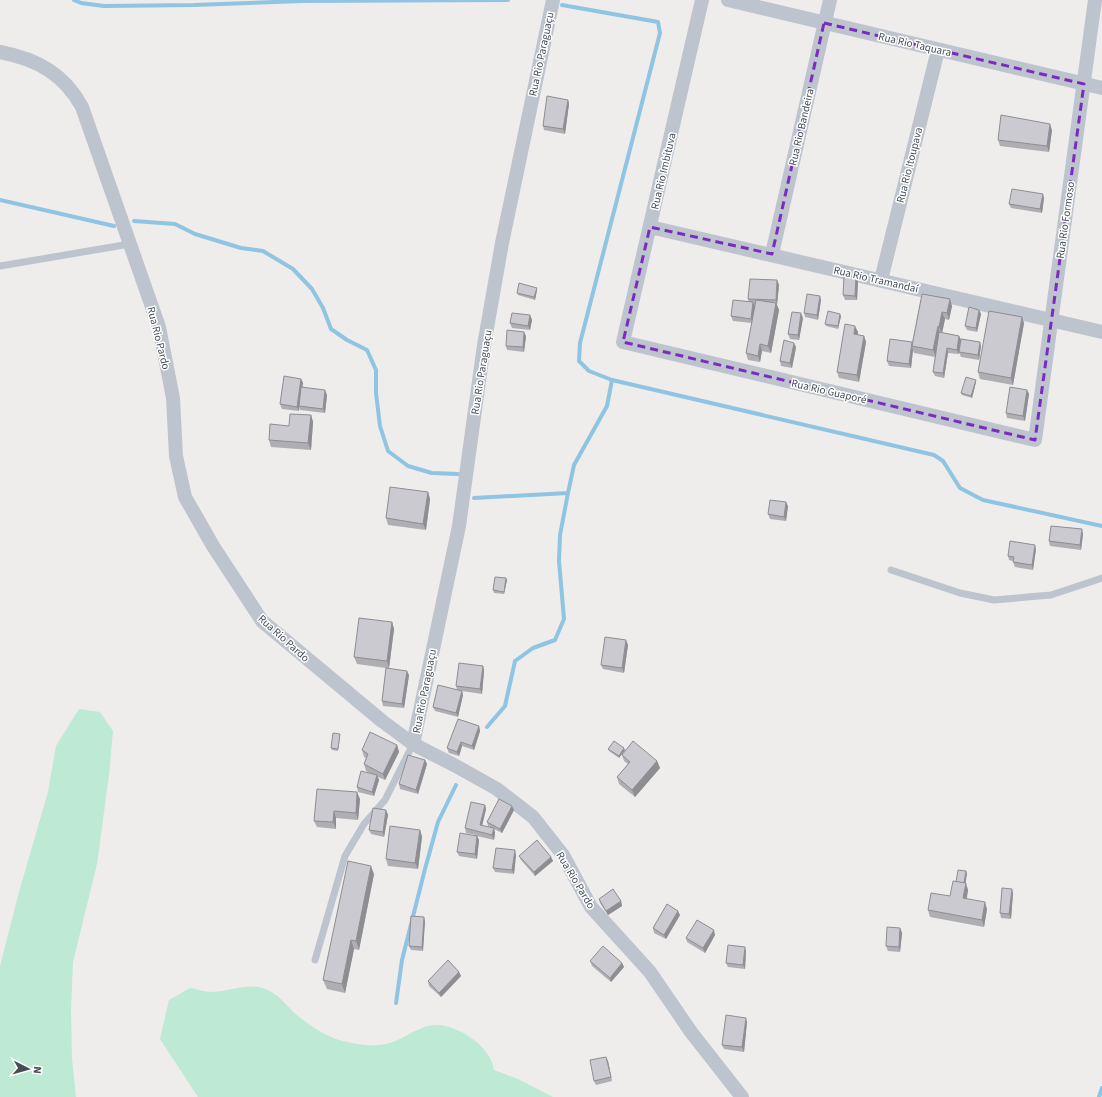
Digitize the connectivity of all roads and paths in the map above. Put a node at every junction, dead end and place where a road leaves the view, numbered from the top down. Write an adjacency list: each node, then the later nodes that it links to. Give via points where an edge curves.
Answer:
1 (553, 0): 22 (street, Rua Rio Paraguaçu, via 502,244 484,345 459,526)
2 (702, 0): 11 (street, Rua Rio Imbituva)
3 (728, 0): 6 (street, Rua Rio Taquara)
4 (830, 0): 6 (street, Rua Rio Bandeira)
5 (1096, 0): 9 (street, Rua Rio Formoso)
6 (824, 23): 7 (street, Rua Rio Taquara); 13 (street, Rua Rio Bandeira)
7 (938, 50): 9 (street, Rua Rio Taquara); 15 (street, Rua Rio Itoupava)
8 (0, 52): 12 (street, Rua Rio Pardo, via 21,56 40,65 59,77 74,93 98,150)
9 (1084, 84): 10 (street, Rua Rio Taquara); 16 (street, Rua Rio Formoso)
10 (1102, 88)
11 (650, 226): 13 (street, Rua Rio Tramandaí); 18 (street, Rua Rio Imbituva)
12 (130, 244): 14 (lane); 22 (street, Rua Rio Pardo, via 159,327 168,368 176,456 185,497 213,546 262,621)
13 (772, 254): 15 (street, Rua Rio Tramandaí)
14 (0, 266)
15 (881, 280): 16 (street, Rua Rio Tramandaí)
16 (1052, 319): 17 (street, Rua Rio Tramandaí); 19 (street, Rua Rio Formoso)
17 (1102, 332)
18 (623, 342): 19 (street, Rua Rio Guaporé)
19 (1035, 440)
20 (891, 570): 21 (lane, via 960,593 994,600 1051,595)
21 (1102, 578)
22 (413, 744): 23 (lane, via 385,800 364,824 345,856); 24 (street, Rua Rio Pardo, via 496,790 533,817 563,855 591,907 650,972 691,1032)
23 (315, 960)
24 (742, 1097)

